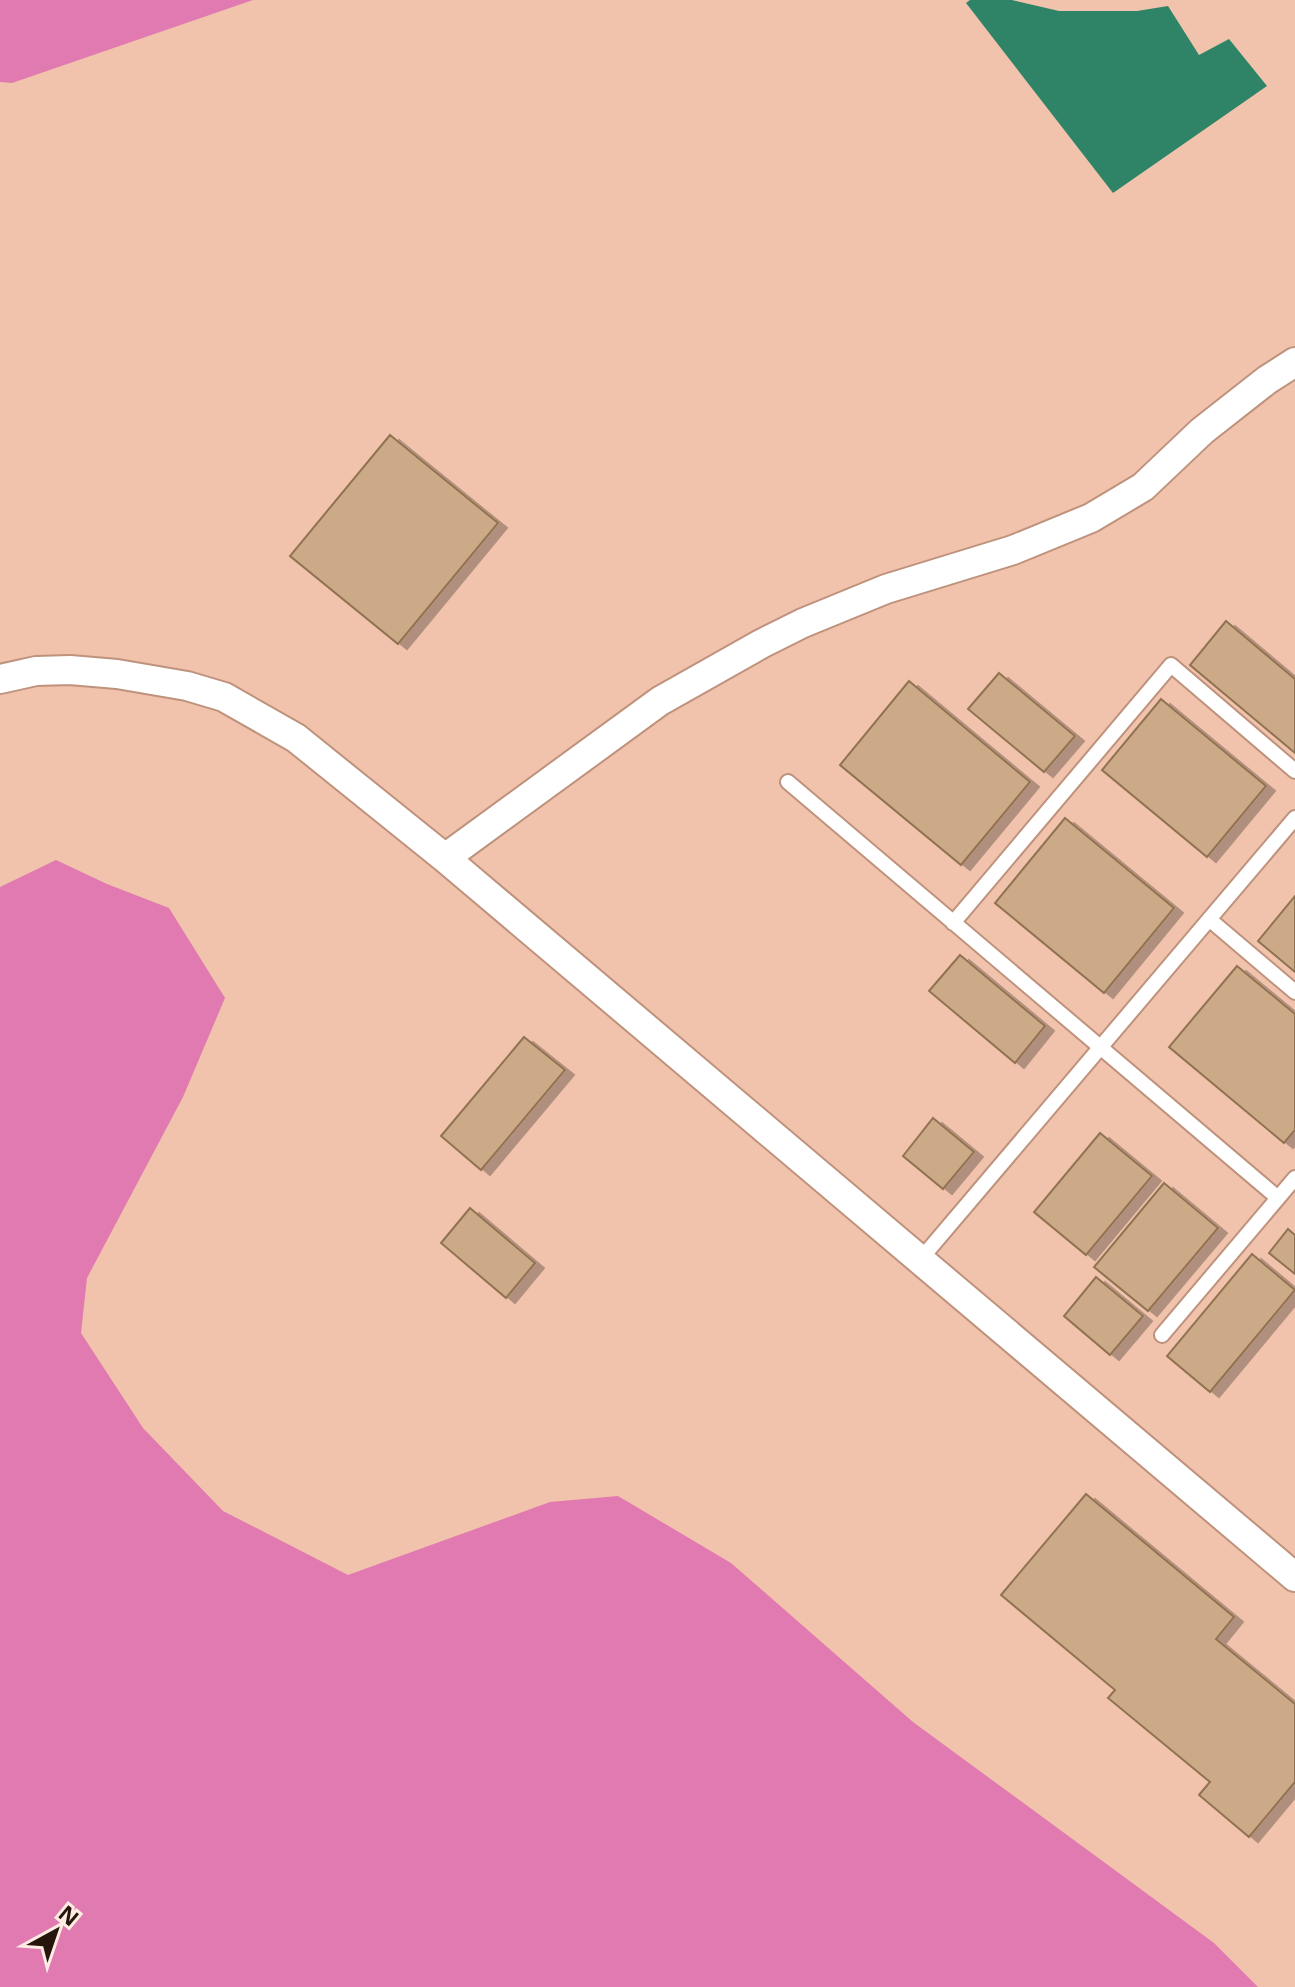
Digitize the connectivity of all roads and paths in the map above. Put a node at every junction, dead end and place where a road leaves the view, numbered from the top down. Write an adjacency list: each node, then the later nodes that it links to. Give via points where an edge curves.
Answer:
1 (1295, 362): 6 (street, via 1202,431 1143,487 1091,518 1013,550 886,589 761,644 660,701)
2 (0, 679): 6 (street, via 70,670 187,686 224,697 296,738)
3 (1295, 771): 8 (lane, via 1171,665)
4 (788, 782): 8 (lane)
5 (1295, 818): 7 (lane)
6 (445, 858): 13 (street)
7 (1209, 919): 9 (lane); 10 (lane)
8 (953, 923): 10 (lane)
9 (1295, 992)
10 (1100, 1048): 12 (lane); 13 (lane)
11 (1295, 1178): 12 (lane)
12 (1278, 1198): 14 (lane)
13 (920, 1260): 15 (street)
14 (1162, 1335)
15 (1295, 1577)

